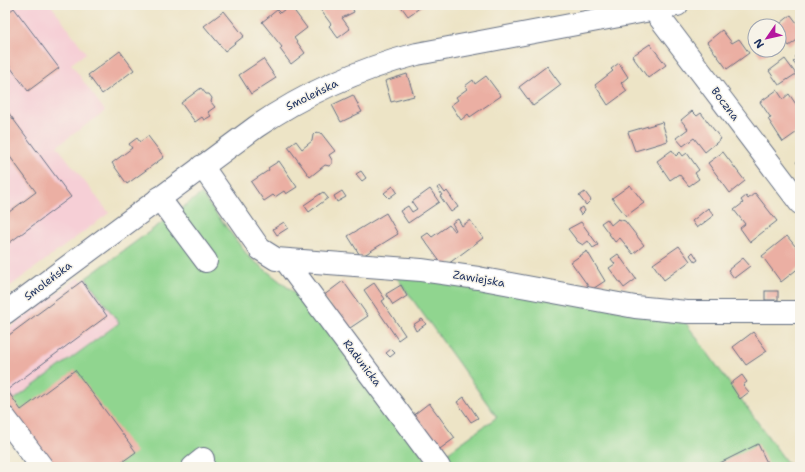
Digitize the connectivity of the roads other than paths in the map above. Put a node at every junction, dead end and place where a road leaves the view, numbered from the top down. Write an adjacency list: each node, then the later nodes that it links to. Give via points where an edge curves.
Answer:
1 (677, 5): 2 (street, Smoleńska)
2 (652, 8): 3 (street, Smoleńska, via 420,53 386,62 321,90 277,113); 5 (street, Boczna)
3 (202, 166): 4 (street, Smoleńska); 6 (street, Zawiejska, via 260,249 276,259)
4 (159, 198): 7 (street); 9 (street, Smoleńska)
5 (800, 204)
6 (285, 260): 8 (street, Zawiejska, via 421,270 635,307 687,312); 12 (street, Radunicka)
7 (206, 261)
8 (800, 312)
9 (5, 313)
10 (5, 418): 11 (street)
11 (42, 467)
12 (439, 467)

